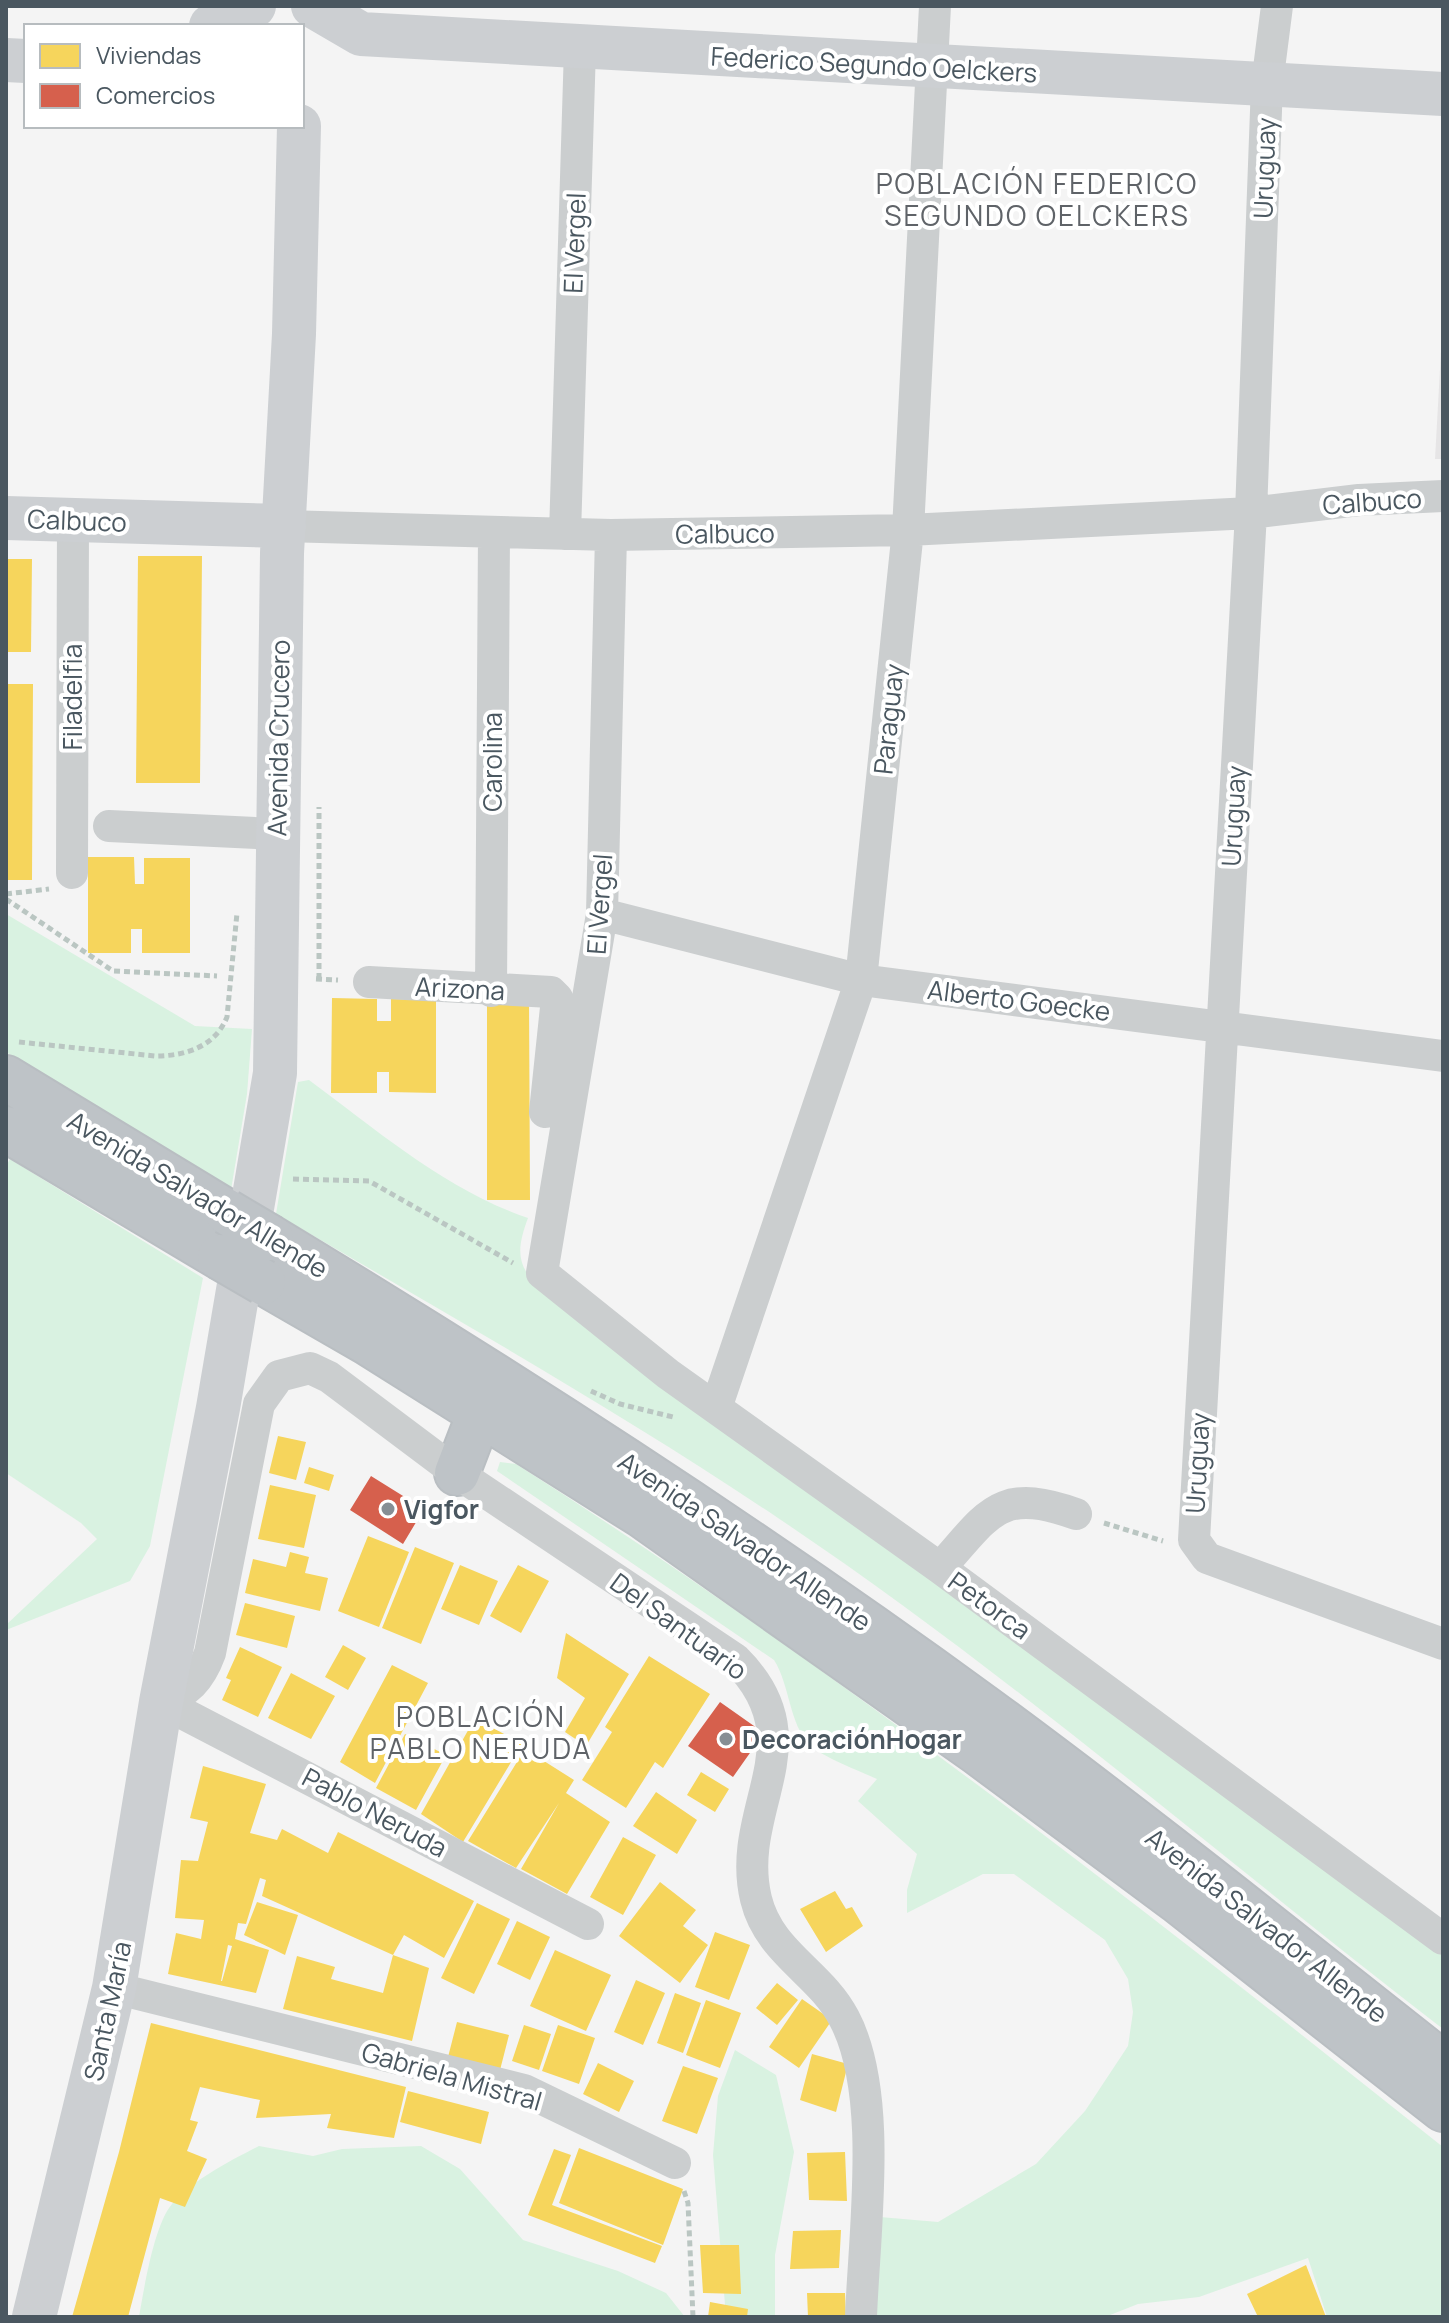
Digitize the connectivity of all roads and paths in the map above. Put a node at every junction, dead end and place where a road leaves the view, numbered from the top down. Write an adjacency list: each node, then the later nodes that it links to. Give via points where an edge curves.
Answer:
1 (254, 6): 6 (main road)
2 (313, 6): 7 (main road, Federico Segundo Oelckers, via 361,34)
3 (935, 6): 8 (street, Paraguay)
4 (1262, 6): 9 (street, Uruguay)
5 (1277, 6): 9 (street, Uruguay)
6 (215, 24)
7 (580, 48): 8 (main road, Federico Segundo Oelckers); 19 (street, El Vergel)
8 (932, 68): 9 (main road, Federico Segundo Oelckers); 17 (street, Paraguay)
9 (1267, 84): 10 (main road, Federico Segundo Oelckers); 13 (street, Uruguay)
10 (1443, 94)
11 (299, 128): 16 (main road, Avenida Crucero)
12 (1443, 496): 13 (street, Calbuco)
13 (1251, 513): 17 (street, Calbuco); 31 (street, Uruguay)
14 (6, 518): 15 (main road, Calbuco)
15 (73, 520): 16 (main road, Calbuco); 23 (street, Filadelfia)
16 (284, 526): 18 (street, Calbuco); 22 (main road, Avenida Crucero)
17 (908, 530): 20 (street, Calbuco); 28 (street, Paraguay)
18 (494, 533): 19 (street, Calbuco); 30 (street, Carolina)
19 (565, 534): 20 (street, Calbuco)
20 (611, 535): 26 (street, El Vergel)
21 (109, 826): 22 (street)
22 (277, 834): 39 (main road, Avenida Crucero, via 275,1073)
23 (72, 873): 24 (path, via 55,888)
24 (6, 897): 27 (path, via 113,971)
25 (238, 905): 32 (path, via 227,1017 223,1028 203,1045 178,1056 155,1056)
26 (602, 914): 28 (street, Alberto Goecke); 38 (street, El Vergel)
27 (217, 976)
28 (861, 980): 31 (street, Alberto Goecke); 40 (street, Paraguay)
29 (369, 982): 30 (street, Arizona)
30 (491, 991): 35 (street, Arizona, via 551,992 557,998)
31 (1221, 1025): 33 (street, Alberto Goecke); 44 (street, Uruguay, via 1194,1533)
32 (6, 1040)
33 (1443, 1056)
34 (6, 1078): 51 (highway, Avenida Salvador Allende, bridge, via 549,1408 843,1607 1123,1812)
35 (545, 1112)
36 (6, 1129): 41 (highway, Avenida Salvador Allende, bridge)
37 (289, 1179): 38 (path, via 369,1181 505,1261)
38 (541, 1269): 40 (street, Petorca, via 577,1303)
39 (229, 1346): 47 (main road, Santa María)
40 (716, 1408): 45 (street, Petorca)
41 (480, 1413): 42 (highway); 52 (highway, Avenida Salvador Allende, via 642,1515 979,1753)
42 (457, 1473): 47 (street, Del Santuario, via 329,1377 310,1368 279,1376 256,1418 210,1653 196,1681 184,1693); 56 (street, Del Santuario, via 735,1659 763,1692 774,1739 754,1855 755,1897 771,1936 830,1994 846,2021 867,2094)
43 (1076, 1514): 44 (path); 45 (street, via 1044,1502 993,1509)
44 (1198, 1550): 46 (street)
45 (940, 1568): 49 (street, Petorca)
46 (1443, 1644)
47 (161, 1702): 48 (street, Pablo Neruda); 50 (main road, Santa María)
48 (588, 1924)
49 (1443, 1939)
50 (114, 1988): 53 (street, Gabriela Mistral, via 524,2090); 54 (main road, Santa María)
51 (1443, 2064)
52 (1443, 2109)
53 (675, 2163): 55 (path, via 688,2203)
54 (34, 2317)
55 (693, 2317)
56 (861, 2317)

